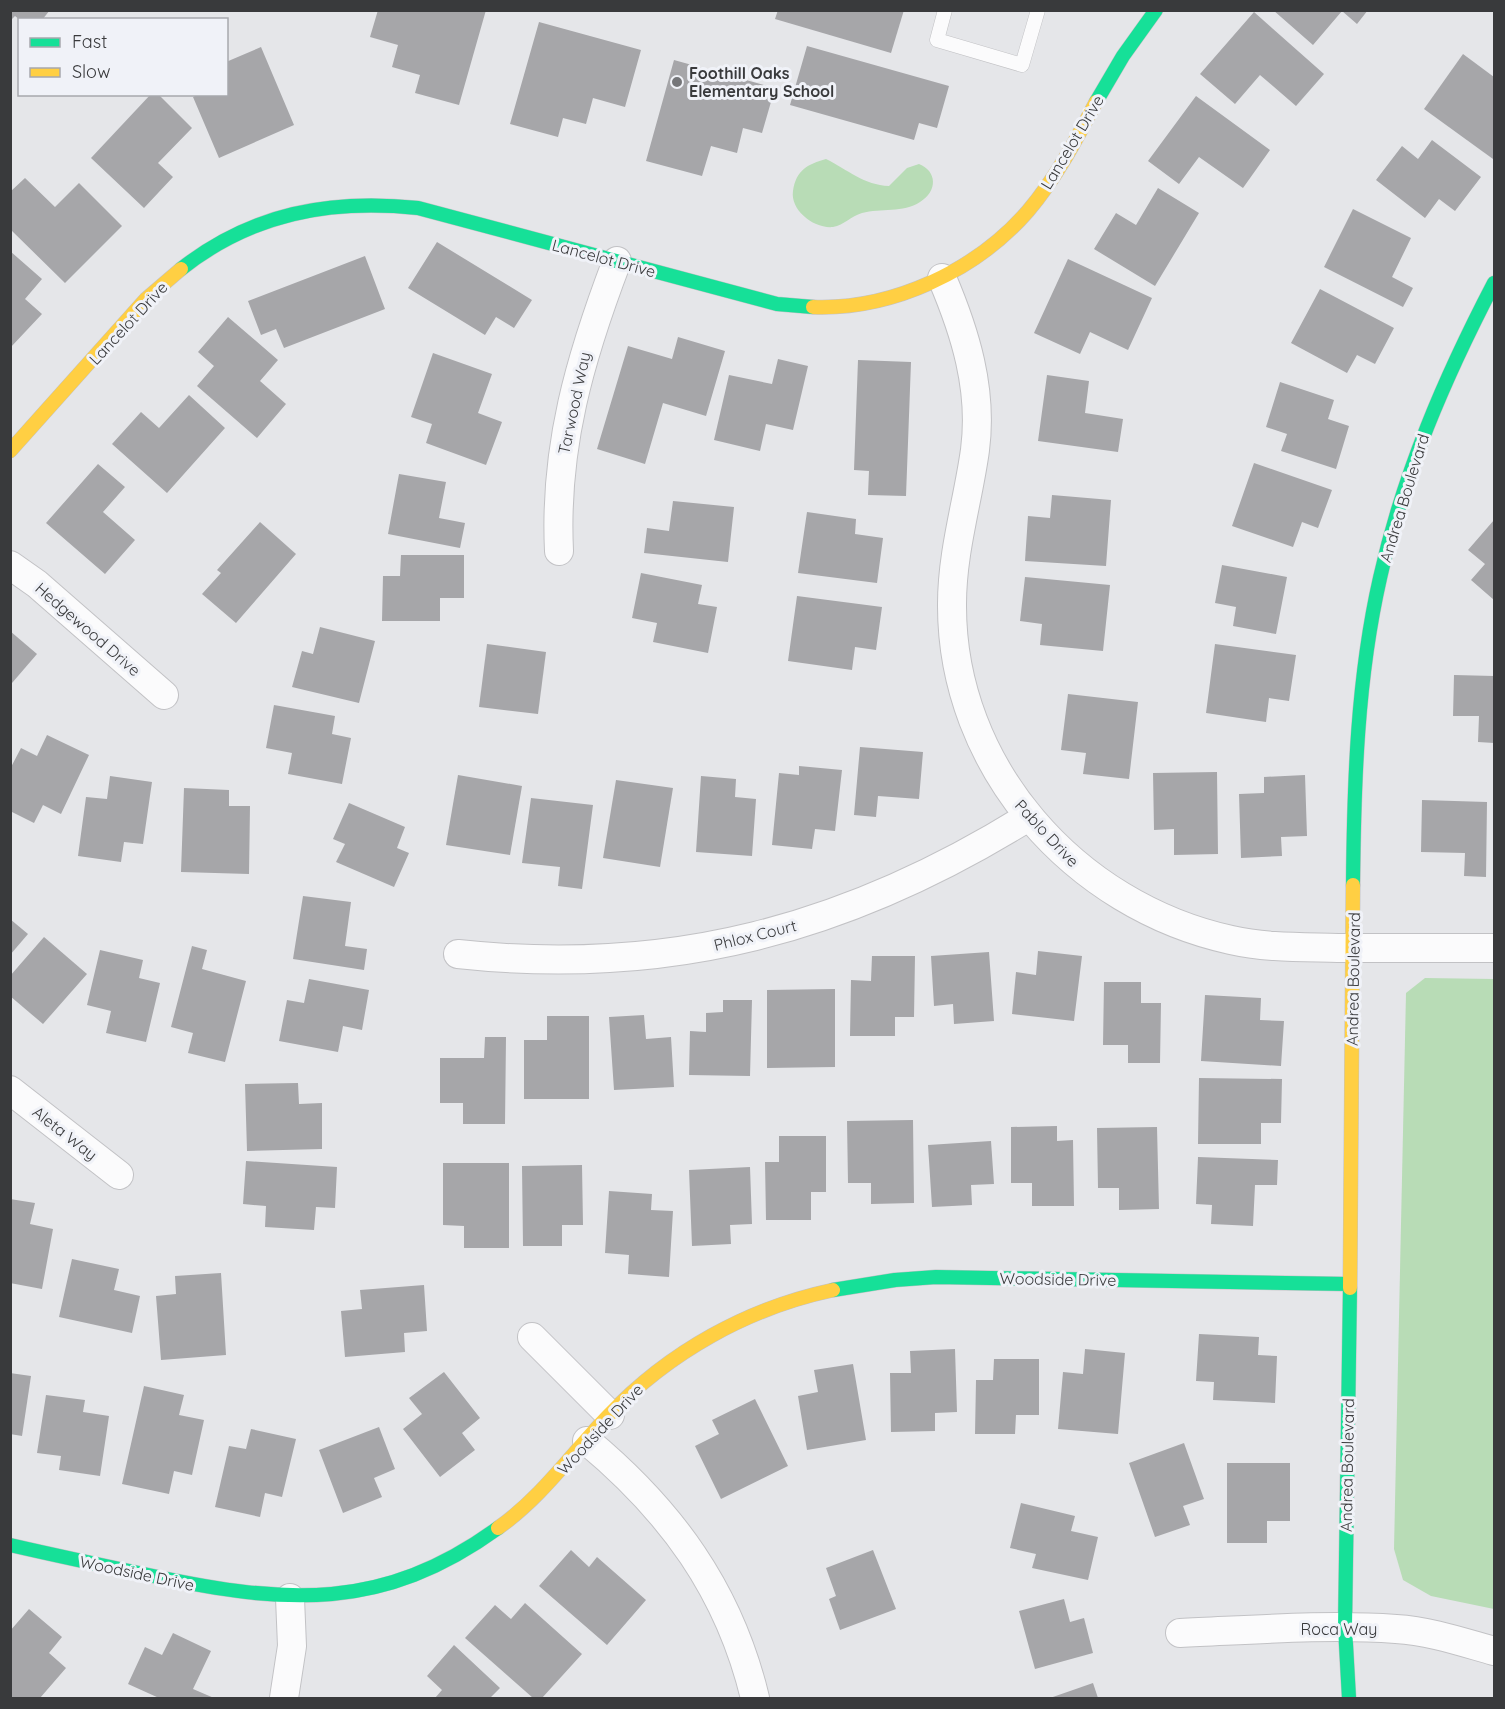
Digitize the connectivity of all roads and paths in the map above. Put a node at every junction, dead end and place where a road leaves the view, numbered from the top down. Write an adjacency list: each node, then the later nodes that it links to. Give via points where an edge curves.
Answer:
1 (945, 10): 2 (lane, via 937,40 1022,65)
2 (1038, 10)
3 (1156, 10): 5 (street, Lancelot Drive, via 1119,62 1056,173 1028,212 992,246)
4 (616, 261): 5 (street, Lancelot Drive, via 753,299 825,307 874,301); 7 (street, Lancelot Drive, via 392,204 341,204 291,212 243,229 198,255 159,287); 8 (street, Tarwood Way, via 589,334 570,406 559,481)
5 (942, 278): 11 (street, Pablo Drive, via 972,361 976,403 976,446 954,556 952,605 956,653 967,701 984,747)
6 (1494, 283): 12 (street, Andrea Boulevard, via 1430,413 1386,551 1371,622 1356,767)
7 (10, 451)
8 (559, 551)
9 (10, 565): 10 (street, Hedgewood Drive)
10 (164, 695)
11 (1028, 817): 12 (street, Pablo Drive, via 1062,854 1100,885 1142,910 1187,929 1234,941 1282,947); 14 (street, Phlox Court, via 898,888 757,937 669,954 580,961 520,961)
12 (1354, 948): 13 (street, Pablo Drive); 17 (street, Andrea Boulevard)
13 (1494, 948)
14 (458, 954)
15 (10, 1090): 16 (street, Aleta Way)
16 (119, 1176)
17 (1350, 1284): 19 (street, Woodside Drive, via 936,1277 890,1278 845,1285 801,1296 717,1331 651,1376); 23 (street, Andrea Boulevard)
18 (532, 1337): 19 (street)
19 (610, 1415): 20 (street, Woodside Drive)
20 (587, 1440): 22 (street, Woodside Drive, via 512,1519 473,1547 408,1579 338,1595); 27 (street, via 658,1507 687,1544 733,1628)
21 (10, 1545): 22 (street, Woodside Drive, via 242,1595)
22 (290, 1598): 26 (street, via 292,1646)
23 (1345, 1627): 24 (street, Roca Way); 25 (street, Roca Way, via 1398,1629); 28 (street, Andrea Boulevard)
24 (1180, 1633)
25 (1494, 1651)
26 (284, 1698)
27 (755, 1698)
28 (1349, 1698)

